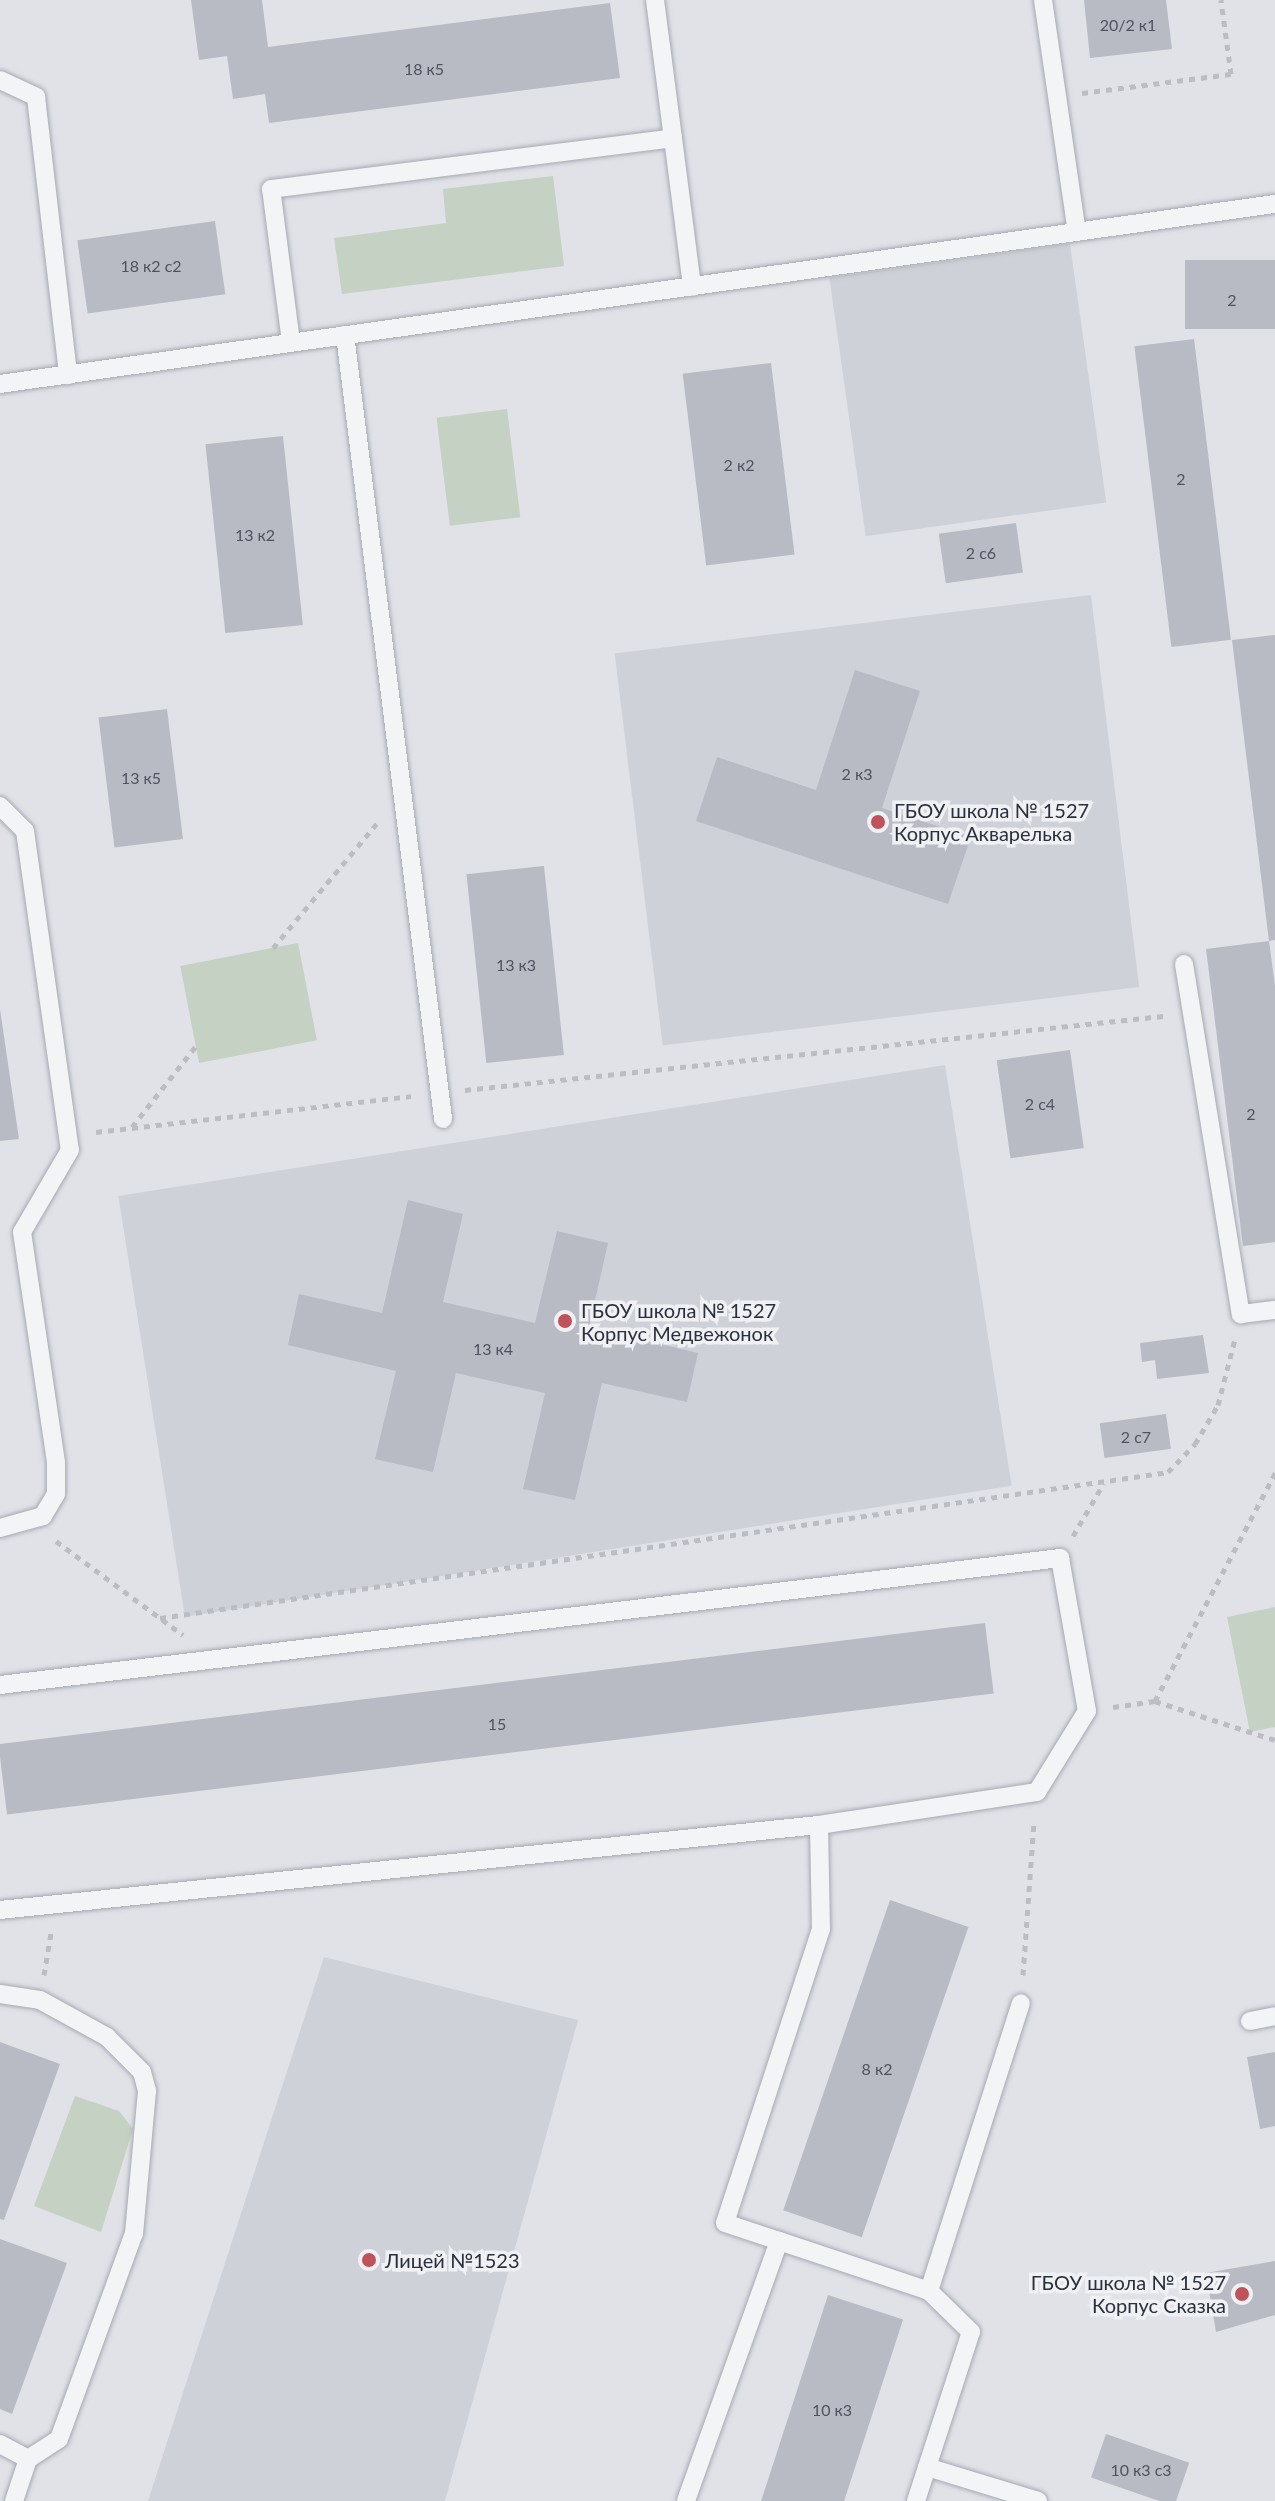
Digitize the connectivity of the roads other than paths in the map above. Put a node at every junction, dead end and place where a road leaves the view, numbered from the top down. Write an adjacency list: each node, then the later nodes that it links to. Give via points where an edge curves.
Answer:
1 (655, 0): 4 (lane)
2 (1043, 0): 6 (lane)
3 (0, 80): 10 (lane, via 36,97)
4 (673, 138): 7 (lane); 9 (lane, via 271,189)
5 (1275, 204): 6 (lane)
6 (1077, 232): 7 (lane)
7 (692, 287): 8 (lane)
8 (345, 335): 9 (lane); 14 (lane)
9 (291, 342): 10 (lane)
10 (68, 375): 11 (lane)
11 (0, 384)
12 (0, 806): 16 (lane, via 25,831 70,1150 22,1232 56,1494 43,1516)
13 (1184, 964): 15 (lane, via 1241,1314)
14 (443, 1119)
15 (1275, 1310)
16 (0, 1528)
17 (0, 1685): 18 (lane, via 1060,1558 1087,1711 1037,1792)
18 (819, 1825): 19 (lane); 24 (lane, via 821,1929 725,2223)
19 (0, 1910)
20 (0, 1994): 27 (lane, via 40,2000 107,2037 142,2072 147,2091 134,2233 59,2439)
21 (1021, 2003): 25 (lane)
22 (1275, 2016): 23 (lane)
23 (1250, 2021)
24 (779, 2241): 25 (lane); 30 (lane)
25 (929, 2291): 28 (lane, via 971,2332)
26 (0, 2444): 27 (lane)
27 (28, 2459): 29 (lane)
28 (927, 2467): 31 (lane); 32 (lane)
29 (14, 2501)
30 (686, 2501)
31 (916, 2501)
32 (1038, 2501)

